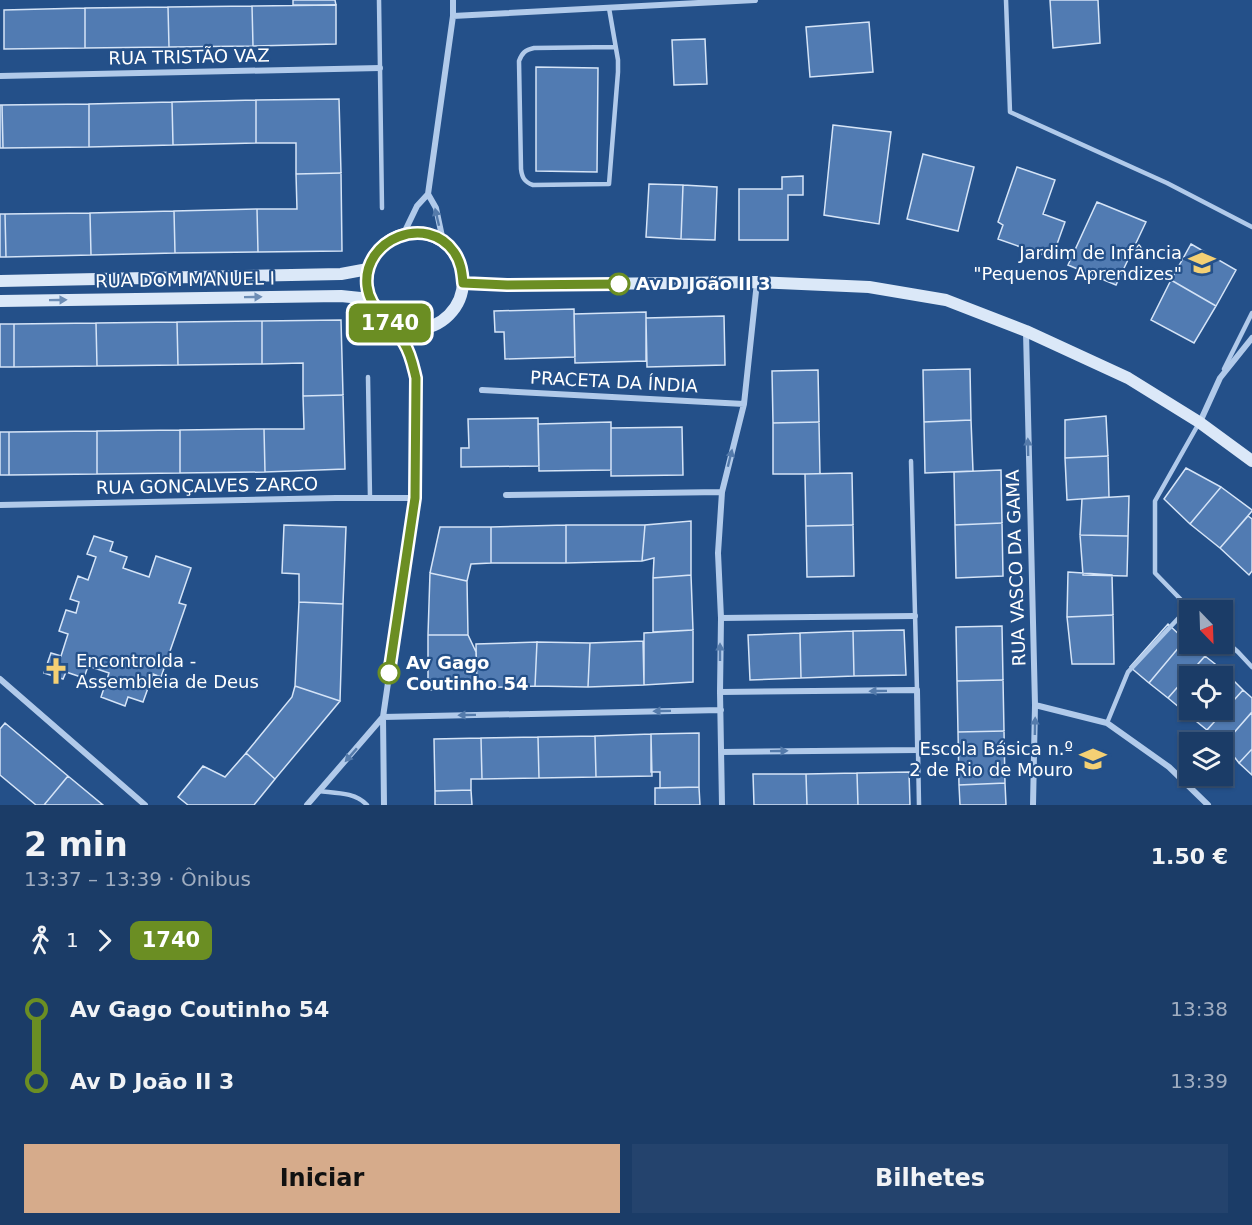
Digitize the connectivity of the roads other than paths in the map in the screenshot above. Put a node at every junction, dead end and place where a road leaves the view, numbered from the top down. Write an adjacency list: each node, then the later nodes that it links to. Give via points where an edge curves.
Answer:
1 (379, 0): 8 (lane)
2 (453, 0): 6 (street)
3 (755, 0): 5 (street)
4 (1006, 0): 12 (lane, via 1010,112 1167,183)
5 (609, 8): 6 (street); 7 (lane)
6 (453, 16): 10 (street)
7 (615, 47): 7 (lane, via 618,72 609,184 528,183 521,175 521,56 534,48)
8 (380, 68): 9 (street, RUA TRISTÃO VAZ); 11 (lane)
9 (0, 76)
10 (428, 194): 13 (street, via 417,206); 14 (street, one-way to 10, via 436,208)
11 (382, 208)
12 (1252, 227)
13 (403, 235): 14 (street, via 429,234); 15 (street, via 385,243)
14 (443, 241): 18 (street, via 461,266)
15 (368, 269): 16 (street, RUA DOM MANUEL I, via 341,274); 19 (street)
16 (0, 281)
17 (757, 282): 18 (street); 23 (street, via 869,287 946,300); 28 (street)
18 (463, 283): 22 (street, via 454,309 429,327 402,328)
19 (370, 299): 20 (street, RUA DOM MANUEL I, one-way to 19, via 341,296); 22 (street)
20 (0, 301)
21 (1252, 313): 26 (lane)
22 (388, 320): 35 (street, via 405,344 416,378)
23 (1026, 331): 29 (street, via 1128,378); 46 (street, RUA VASCO DA GAMA, one-way to 23)
24 (1252, 338): 26 (street)
25 (368, 377): 34 (lane)
26 (1220, 378): 29 (street)
27 (482, 390): 28 (street, PRACETA DA ÍNDIA)
28 (744, 404): 32 (street, one-way to 28)
29 (1199, 422): 31 (street); 37 (lane, via 1155,501 1155,573)
30 (911, 460): 38 (lane)
31 (1252, 461)
32 (722, 492): 33 (street); 39 (street, via 718,553)
33 (506, 495)
34 (370, 498): 35 (street, RUA GONÇALVES ZARCO); 36 (street, RUA GONÇALVES ZARCO)
35 (415, 498): 48 (street)
36 (0, 505)
37 (1181, 600)
38 (915, 616): 39 (street); 44 (lane)
39 (721, 618): 45 (street, one-way to 39)
40 (1179, 620): 49 (lane, via 1128,672)
41 (1233, 647): 42 (lane)
42 (1252, 667)
43 (0, 679): 53 (street)
44 (917, 690): 45 (street, one-way to 45); 50 (street)
45 (720, 692): 47 (street)
46 (1035, 705): 49 (street); 59 (street, RUA VASCO DA GAMA, one-way to 46)
47 (721, 710): 48 (street, one-way to 48); 51 (street)
48 (383, 717): 52 (street, one-way to 52); 56 (street)
49 (1107, 723): 60 (street, via 1169,767)
50 (918, 750): 51 (street, one-way to 50); 58 (lane)
51 (721, 752): 57 (street)
52 (319, 791): 54 (street); 55 (lane, via 345,793)
53 (146, 805)
54 (307, 805)
55 (367, 805)
56 (384, 805)
57 (722, 805)
58 (919, 805)
59 (1033, 805)
60 (1208, 805)

